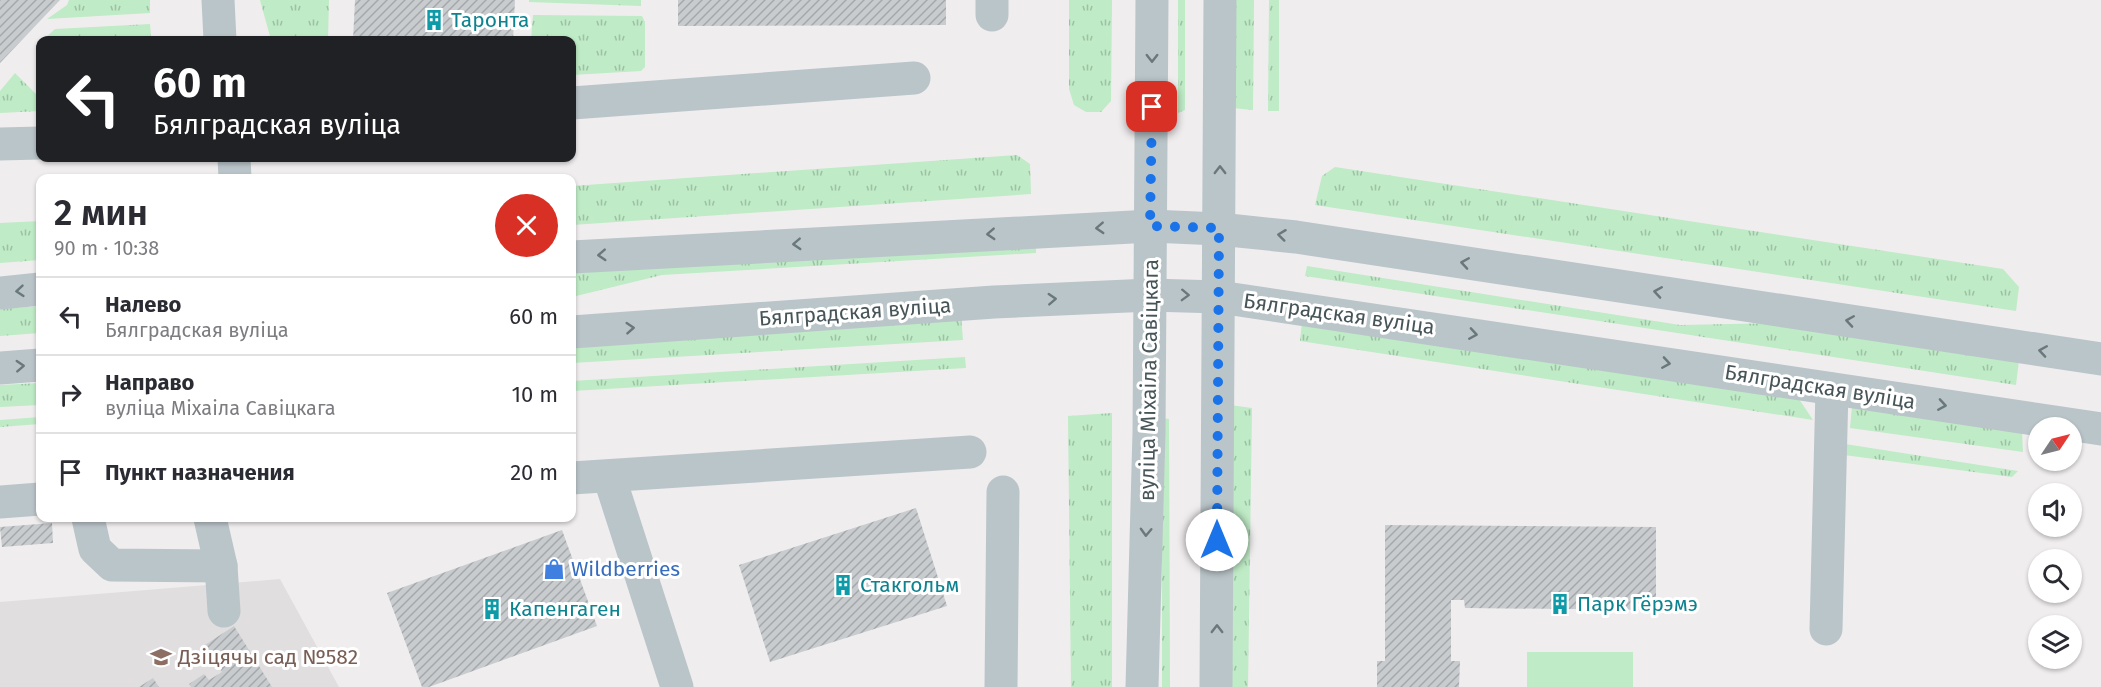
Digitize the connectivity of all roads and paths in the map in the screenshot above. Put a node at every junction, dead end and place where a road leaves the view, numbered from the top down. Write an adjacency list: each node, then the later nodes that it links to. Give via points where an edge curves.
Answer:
1 (218, 0): 4 (street)
2 (1152, 0): 9 (street, вуліца Міхаіла Савіцкага, one-way to 9)
3 (1220, 0): 10 (street, one-way to 3)
4 (220, 36)
5 (914, 78): 6 (street)
6 (576, 103)
7 (36, 143): 8 (street)
8 (0, 144)
9 (1150, 226): 10 (street); 11 (street, one-way to 11); 14 (street, вуліца Міхаіла Савіцкага)
10 (1219, 228): 15 (street); 17 (street, one-way to 10)
11 (576, 257)
12 (36, 289): 13 (street, one-way to 13)
13 (0, 293)
14 (1150, 295): 15 (street, Бялградская вуліца, one-way to 15); 16 (street, Бялградская вуліца, one-way to 14); 35 (street, вуліца Міхаіла Савіцкага, one-way to 35)
15 (1219, 297): 20 (street, Бялградская вуліца, one-way to 20); 36 (street, one-way to 15)
16 (576, 332)
17 (2101, 359)
18 (36, 365): 19 (street, one-way to 18)
19 (0, 368)
20 (1832, 388): 21 (street, Бялградская вуліца, one-way to 21); 32 (street)
21 (2101, 429)
22 (970, 452): 23 (street)
23 (609, 476): 24 (street); 33 (street)
24 (576, 478)
25 (1003, 492): 34 (street)
26 (36, 499): 27 (street)
27 (0, 502)
28 (89, 522): 30 (street, via 95,549 112,565)
29 (211, 522): 30 (street)
30 (221, 566): 31 (street)
31 (224, 611)
32 (1826, 629)
33 (677, 687)
34 (1001, 687)
35 (1142, 687)
36 (1216, 687)

